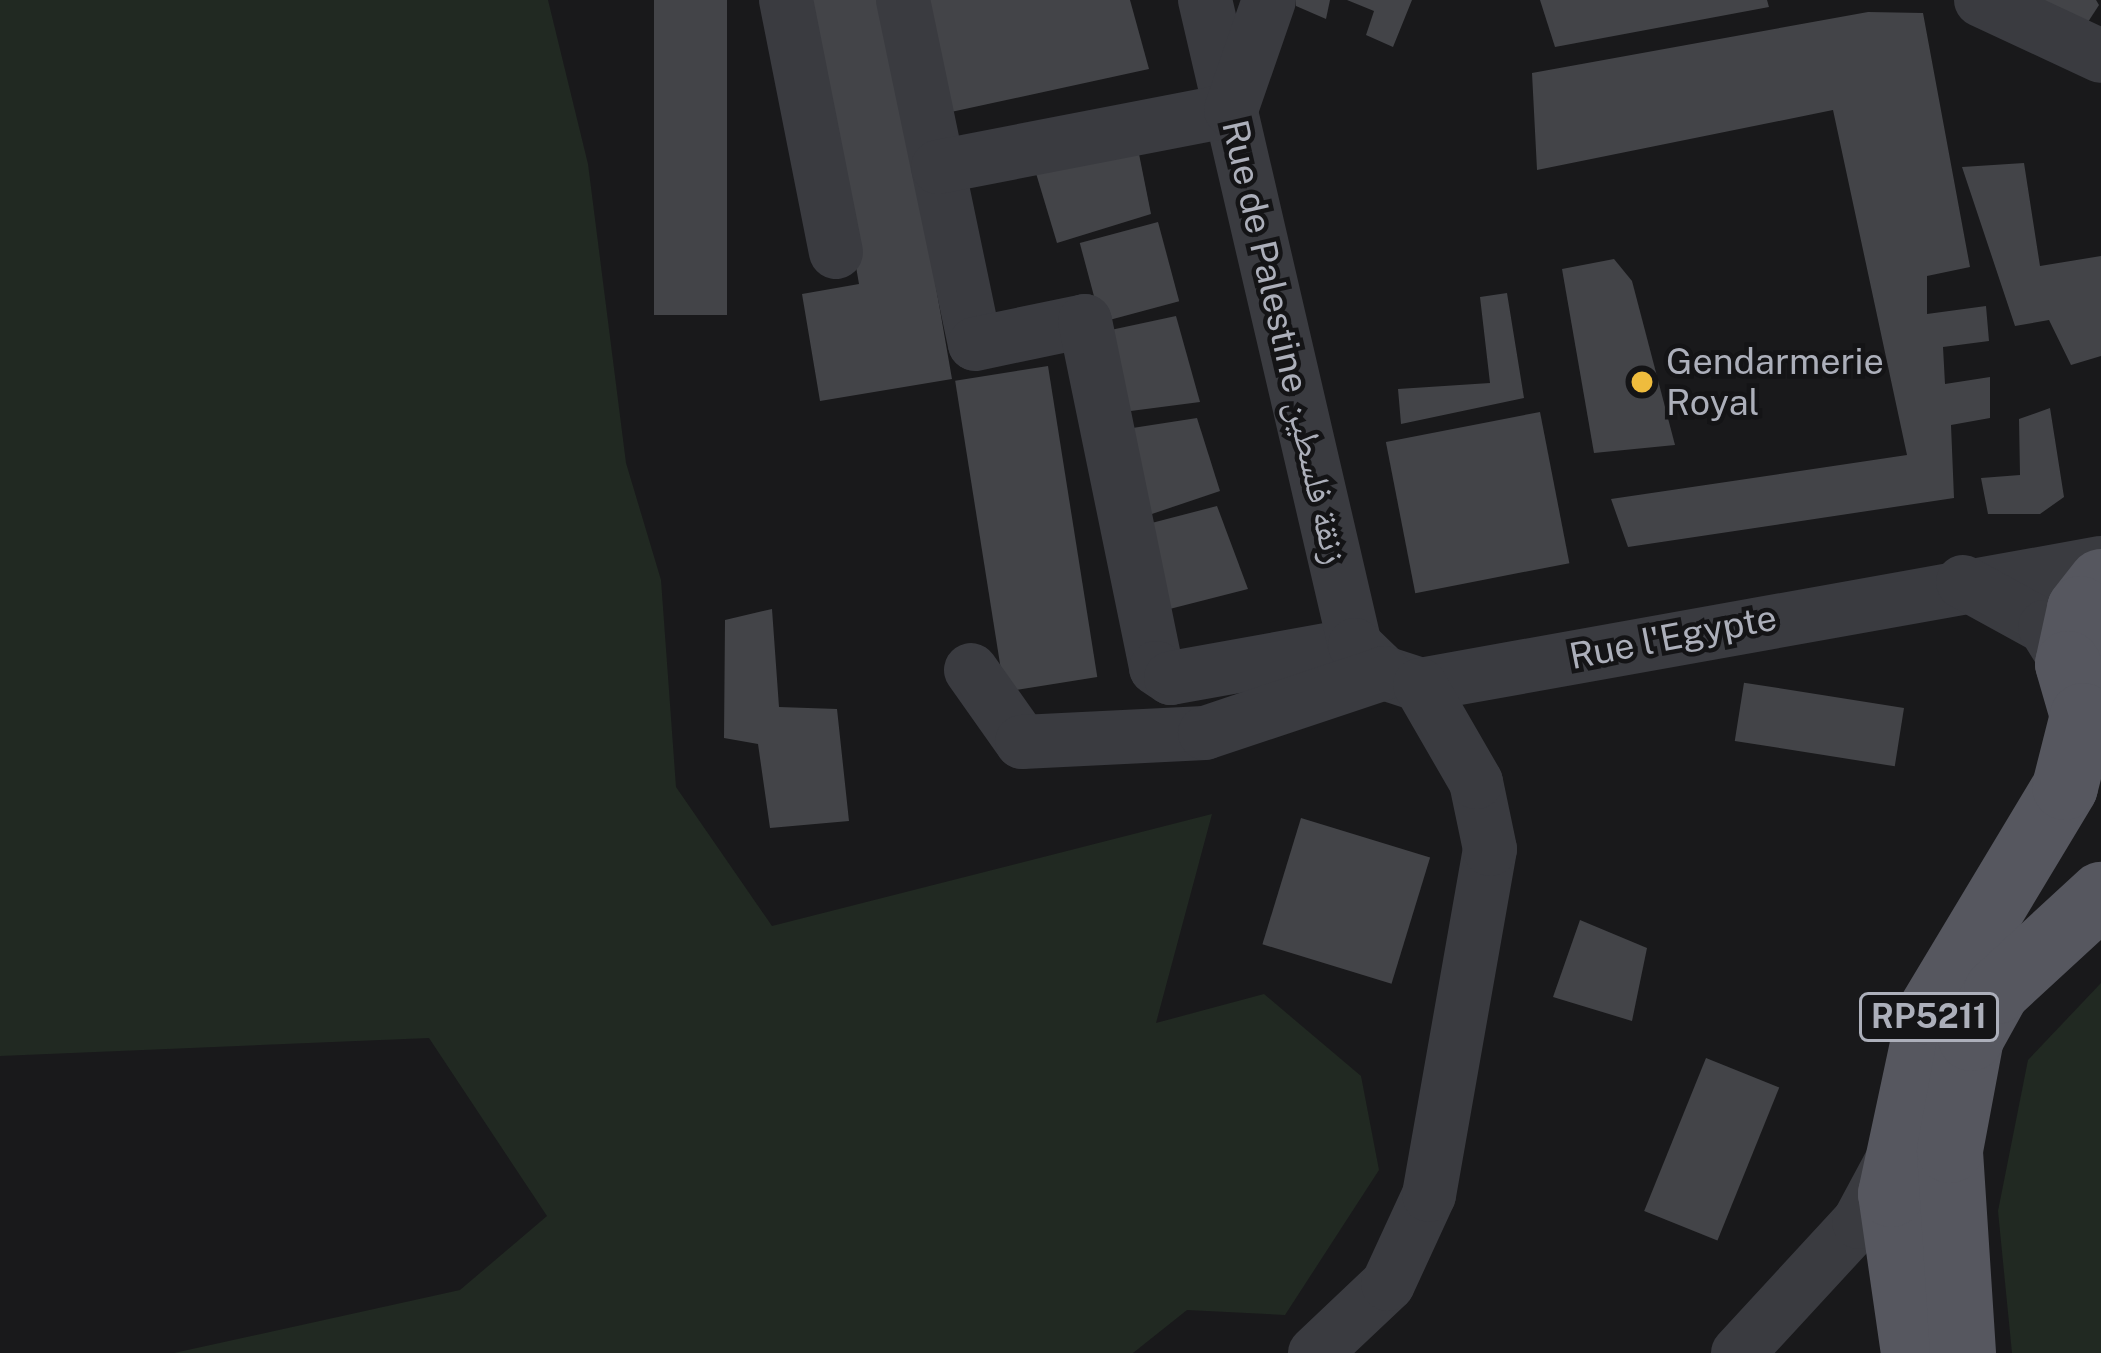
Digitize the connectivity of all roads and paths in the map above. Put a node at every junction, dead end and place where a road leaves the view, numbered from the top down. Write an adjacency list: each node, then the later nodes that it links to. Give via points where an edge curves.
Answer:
1 (786, 0): 9 (street)
2 (902, 0): 8 (street)
3 (1205, 0): 7 (street, Rue de Palestine زنقة فلسطين)
4 (1269, 0): 7 (street)
5 (1981, 0): 6 (street)
6 (2101, 56)
7 (1231, 110): 8 (street); 13 (street, Rue de Palestine زنقة فلسطين)
8 (938, 167): 13 (street, via 975,344 1085,321 1156,668 1171,678)
9 (836, 251)
10 (2101, 563): 11 (street, Rue l'Egypte)
11 (1963, 582): 13 (street, Rue l'Egypte); 15 (street, via 2044,627)
12 (2101, 582): 15 (main road, via 2080,610)
13 (1386, 668): 14 (street, via 1205,734 1022,742); 18 (street, Rue de Palestine زنقة فلسطين, via 1476,782 1490,849 1429,1196 1388,1284)
14 (971, 670)
15 (2084, 704): 17 (main road, RP5211, via 2065,787 1930,1012)
16 (2101, 895): 21 (main road, RP5211, via 1997,991 1966,1057 1950,1150)
17 (1895, 1155): 19 (street, via 1859,1222); 20 (main road, RP5211, via 1892,1194)
18 (1315, 1353)
19 (1738, 1353)
20 (1914, 1353)
21 (1963, 1353)

